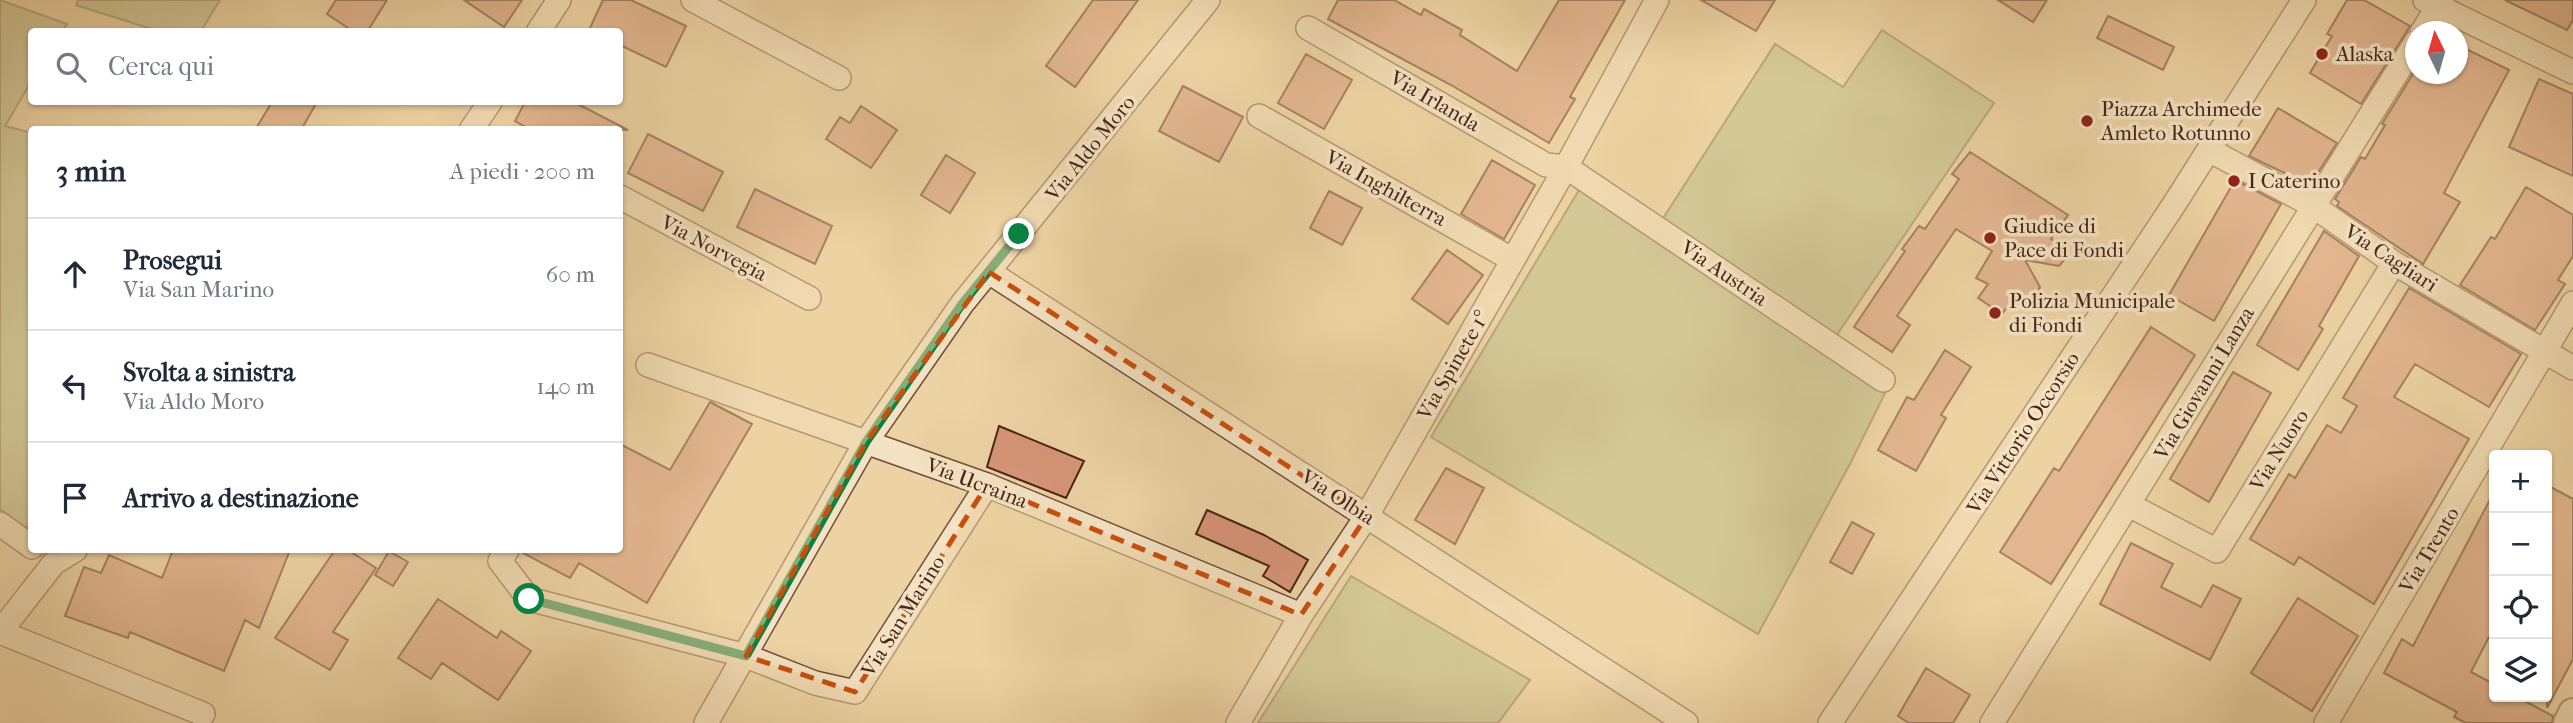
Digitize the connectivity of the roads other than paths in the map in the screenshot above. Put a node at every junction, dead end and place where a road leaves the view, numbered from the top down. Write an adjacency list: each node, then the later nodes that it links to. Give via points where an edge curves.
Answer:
1 (559, 0): 8 (street)
2 (693, 0): 12 (street)
3 (1208, 0): 22 (street, Via Aldo Moro)
4 (1657, 0): 17 (street, Via Spinete 1°)
5 (2304, 0): 16 (street, Via Vittorio Occorsio)
6 (2435, 2): 7 (street); 11 (street)
7 (2427, 21)
8 (541, 28)
9 (1308, 28): 17 (street, Via Irlanda, via 1546,165)
10 (2405, 59): 19 (street, Via Giovanni Lanza)
11 (2573, 72)
12 (839, 78)
13 (489, 105): 15 (street)
14 (1259, 116): 20 (street, Via Inghilterra)
15 (479, 126)
16 (2209, 150): 19 (street, Via Cagliari); 47 (street, Via Vittorio Occorsio)
17 (1566, 167): 20 (street, Via Spinete 1°); 28 (street, Via Austria)
18 (623, 199): 23 (street, Via Norvegia)
19 (2312, 205): 21 (street, Via Cagliari); 31 (street, Via Giovanni Lanza)
20 (1513, 260): 32 (street, Via Spinete 1°)
21 (2395, 263): 25 (street, Via Cagliari); 31 (street, Via Nuoro, via 2217,551)
22 (989, 272): 29 (street, Via Aldo Moro); 32 (street, Via Olbia)
23 (809, 298)
24 (2573, 303): 25 (street, Via Trento)
25 (2547, 351): 27 (street, Via Cagliari); 49 (street, Via Trento)
26 (648, 365): 29 (street, Via Ucraina)
27 (2573, 368)
28 (1883, 380)
29 (866, 442): 30 (street, Via Ucraina); 41 (street, Via Aldo Moro)
30 (986, 485): 39 (street, Via Ucraina); 41 (street, Via San Marino, via 855,692 815,683)
31 (2129, 505): 48 (street, Via Giovanni Lanza)
32 (1366, 517): 39 (street, Via Spinete 1°); 46 (street, Via Olbia)
33 (0, 524): 34 (street)
34 (28, 544)
35 (40, 553): 38 (street)
36 (70, 553): 38 (street)
37 (505, 553): 41 (street, Via San Marino, via 500,561 529,599)
38 (54, 564): 40 (street)
39 (1301, 615): 45 (street, Via Spinete 1°)
40 (0, 632): 43 (street)
41 (746, 656): 44 (street, Via Aldo Moro)
42 (2573, 713): 50 (street)
43 (203, 714)
44 (706, 723)
45 (1238, 723)
46 (1686, 723)
47 (1830, 723)
48 (1992, 723)
49 (2326, 723)
50 (2568, 723)

